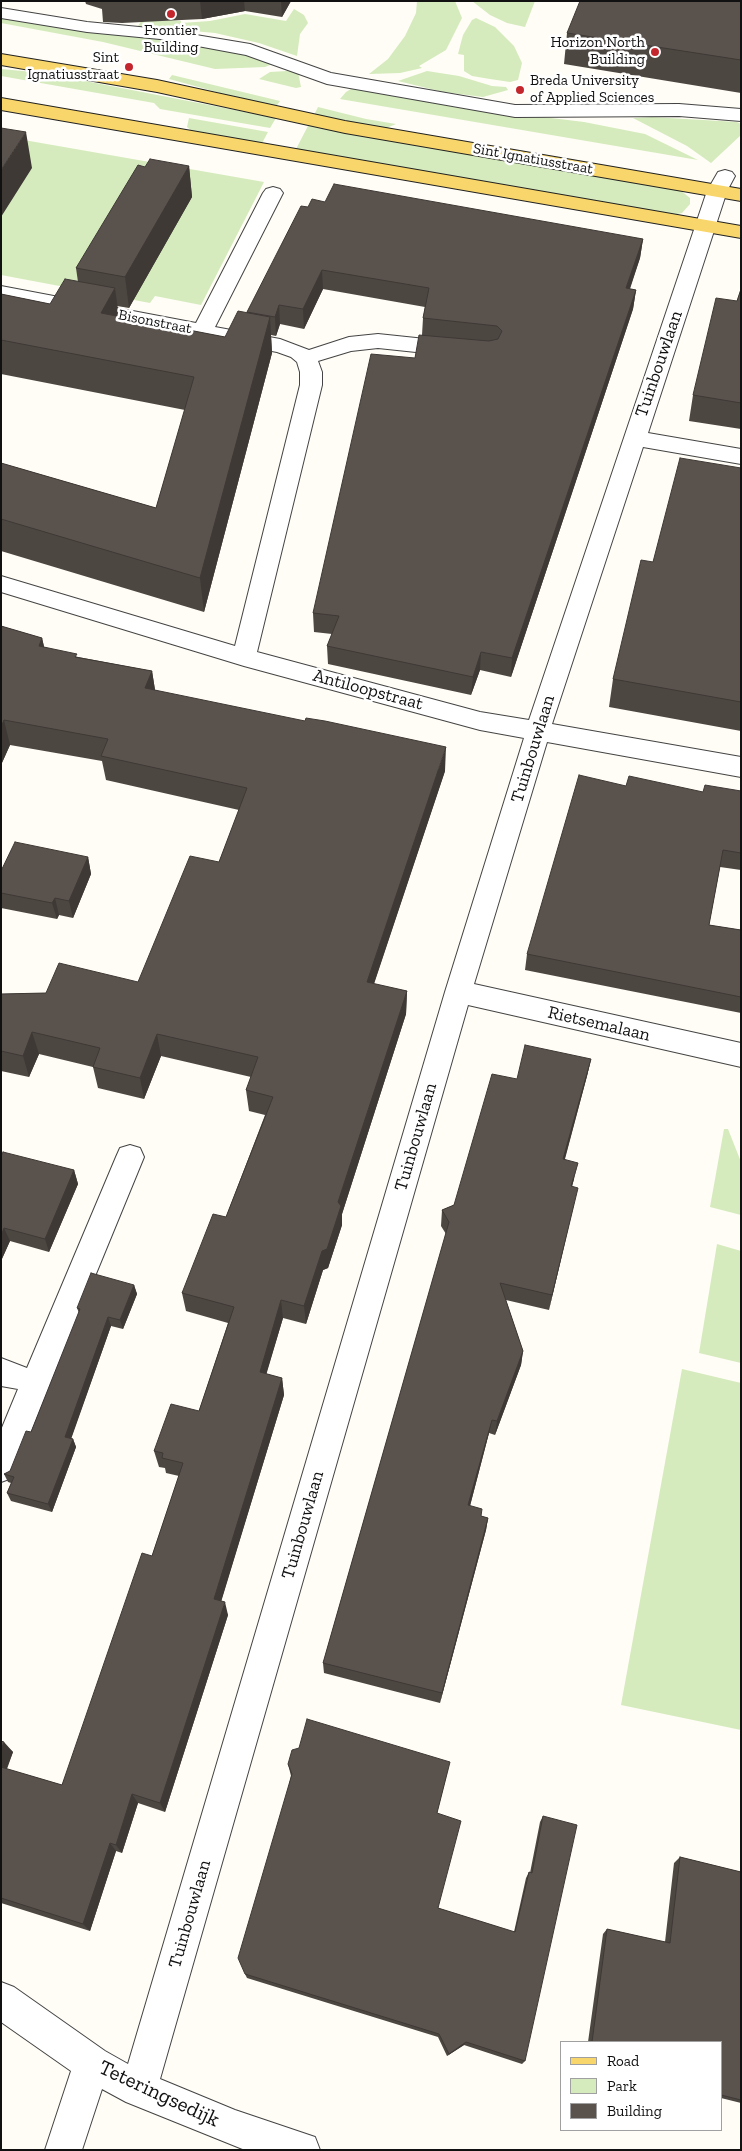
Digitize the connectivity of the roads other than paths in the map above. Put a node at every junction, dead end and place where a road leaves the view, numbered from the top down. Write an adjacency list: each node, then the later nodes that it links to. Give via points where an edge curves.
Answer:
1 (1, 13): 4 (street, via 87,27 160,34 250,50 327,78 515,110 679,110)
2 (1, 59): 5 (main road, Sint Ignatiusstraat, via 157,86 345,127)
3 (1, 104): 8 (main road)
4 (741, 115)
5 (721, 184): 7 (main road, Sint Ignatiusstraat); 8 (street, Tuinbouwlaan)
6 (273, 193): 11 (street)
7 (741, 195)
8 (706, 226): 9 (main road); 14 (street, Tuinbouwlaan)
9 (741, 232)
10 (1, 293): 11 (street, Bisonstraat)
11 (202, 331): 13 (street, Bisonstraat, via 280,346)
12 (470, 350): 13 (street, via 378,341 349,344)
13 (306, 358): 17 (street, via 312,385)
14 (634, 438): 15 (street); 18 (street, Tuinbouwlaan)
15 (741, 457)
16 (1, 584): 17 (street, Antiloopstraat)
17 (244, 657): 18 (street, Antiloopstraat, via 480,721)
18 (538, 731): 19 (street, Antiloopstraat); 20 (street, Tuinbouwlaan)
19 (741, 767)
20 (458, 992): 21 (street, Rietsemalaan); 26 (street, Tuinbouwlaan)
21 (741, 1055)
22 (130, 1157): 23 (street)
23 (1, 1467)
24 (1, 2000): 25 (street, Teteringsedijk)
25 (92, 2064): 26 (street, Teteringsedijk); 27 (street)
26 (138, 2089): 28 (street, Teteringsedijk, via 235,2128)
27 (63, 2150)
28 (302, 2150)

